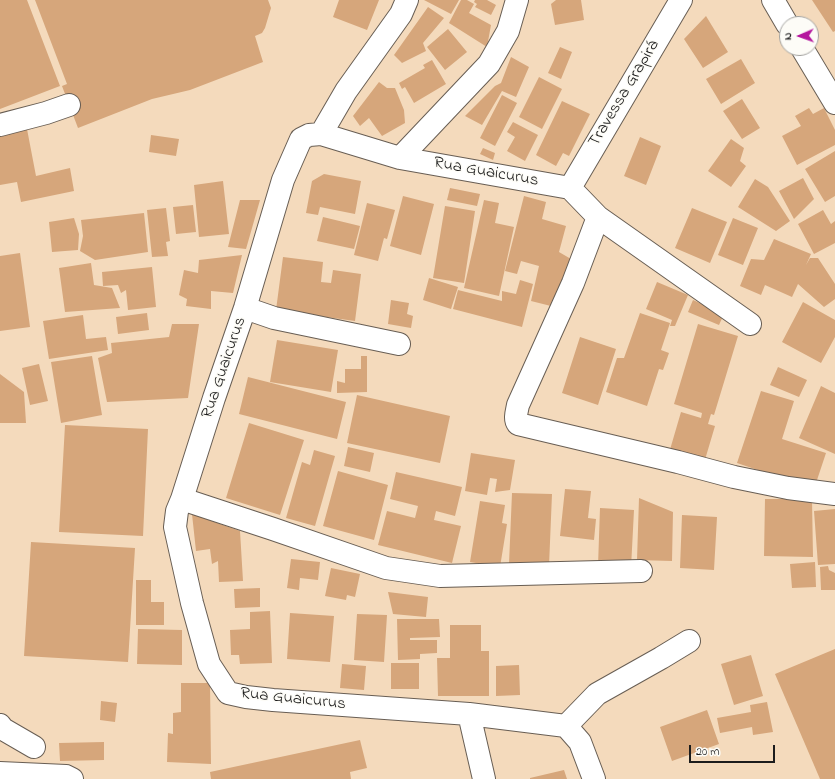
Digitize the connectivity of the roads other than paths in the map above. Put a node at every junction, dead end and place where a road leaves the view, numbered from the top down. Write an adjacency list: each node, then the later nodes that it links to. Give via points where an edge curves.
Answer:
1 (407, 0): 10 (street, via 401,14 346,91)
2 (517, 0): 11 (street, via 508,32 489,64)
3 (681, 0): 12 (street, Travessa Grapirá)
4 (773, 0): 5 (street)
5 (782, 16)
6 (807, 56): 7 (street)
7 (835, 103)
8 (69, 105): 9 (street)
9 (0, 125)
10 (321, 134): 11 (street, Rua Guaicurus); 14 (street, Rua Guaicurus, via 301,139 283,180)
11 (400, 158): 12 (street, Rua Guaicurus)
12 (570, 188): 13 (street)
13 (598, 217): 15 (street); 17 (street, via 518,405 516,422 734,477)
14 (245, 308): 16 (street, via 274,318); 18 (street, Rua Guaicurus)
15 (750, 324)
16 (399, 344)
17 (835, 494)
18 (182, 499): 19 (street, via 386,568 440,576); 21 (street, Rua Guaicurus, via 175,527 192,603 209,664 228,693 274,700)
19 (641, 571)
20 (689, 641): 23 (street, via 597,694)
21 (470, 714): 23 (street, Rua Guaicurus); 27 (street)
22 (0, 725): 24 (street)
23 (566, 726): 28 (street, via 580,742)
24 (34, 747)
25 (0, 773): 26 (street, via 66,776)
26 (72, 779)
27 (484, 779)
28 (594, 779)

